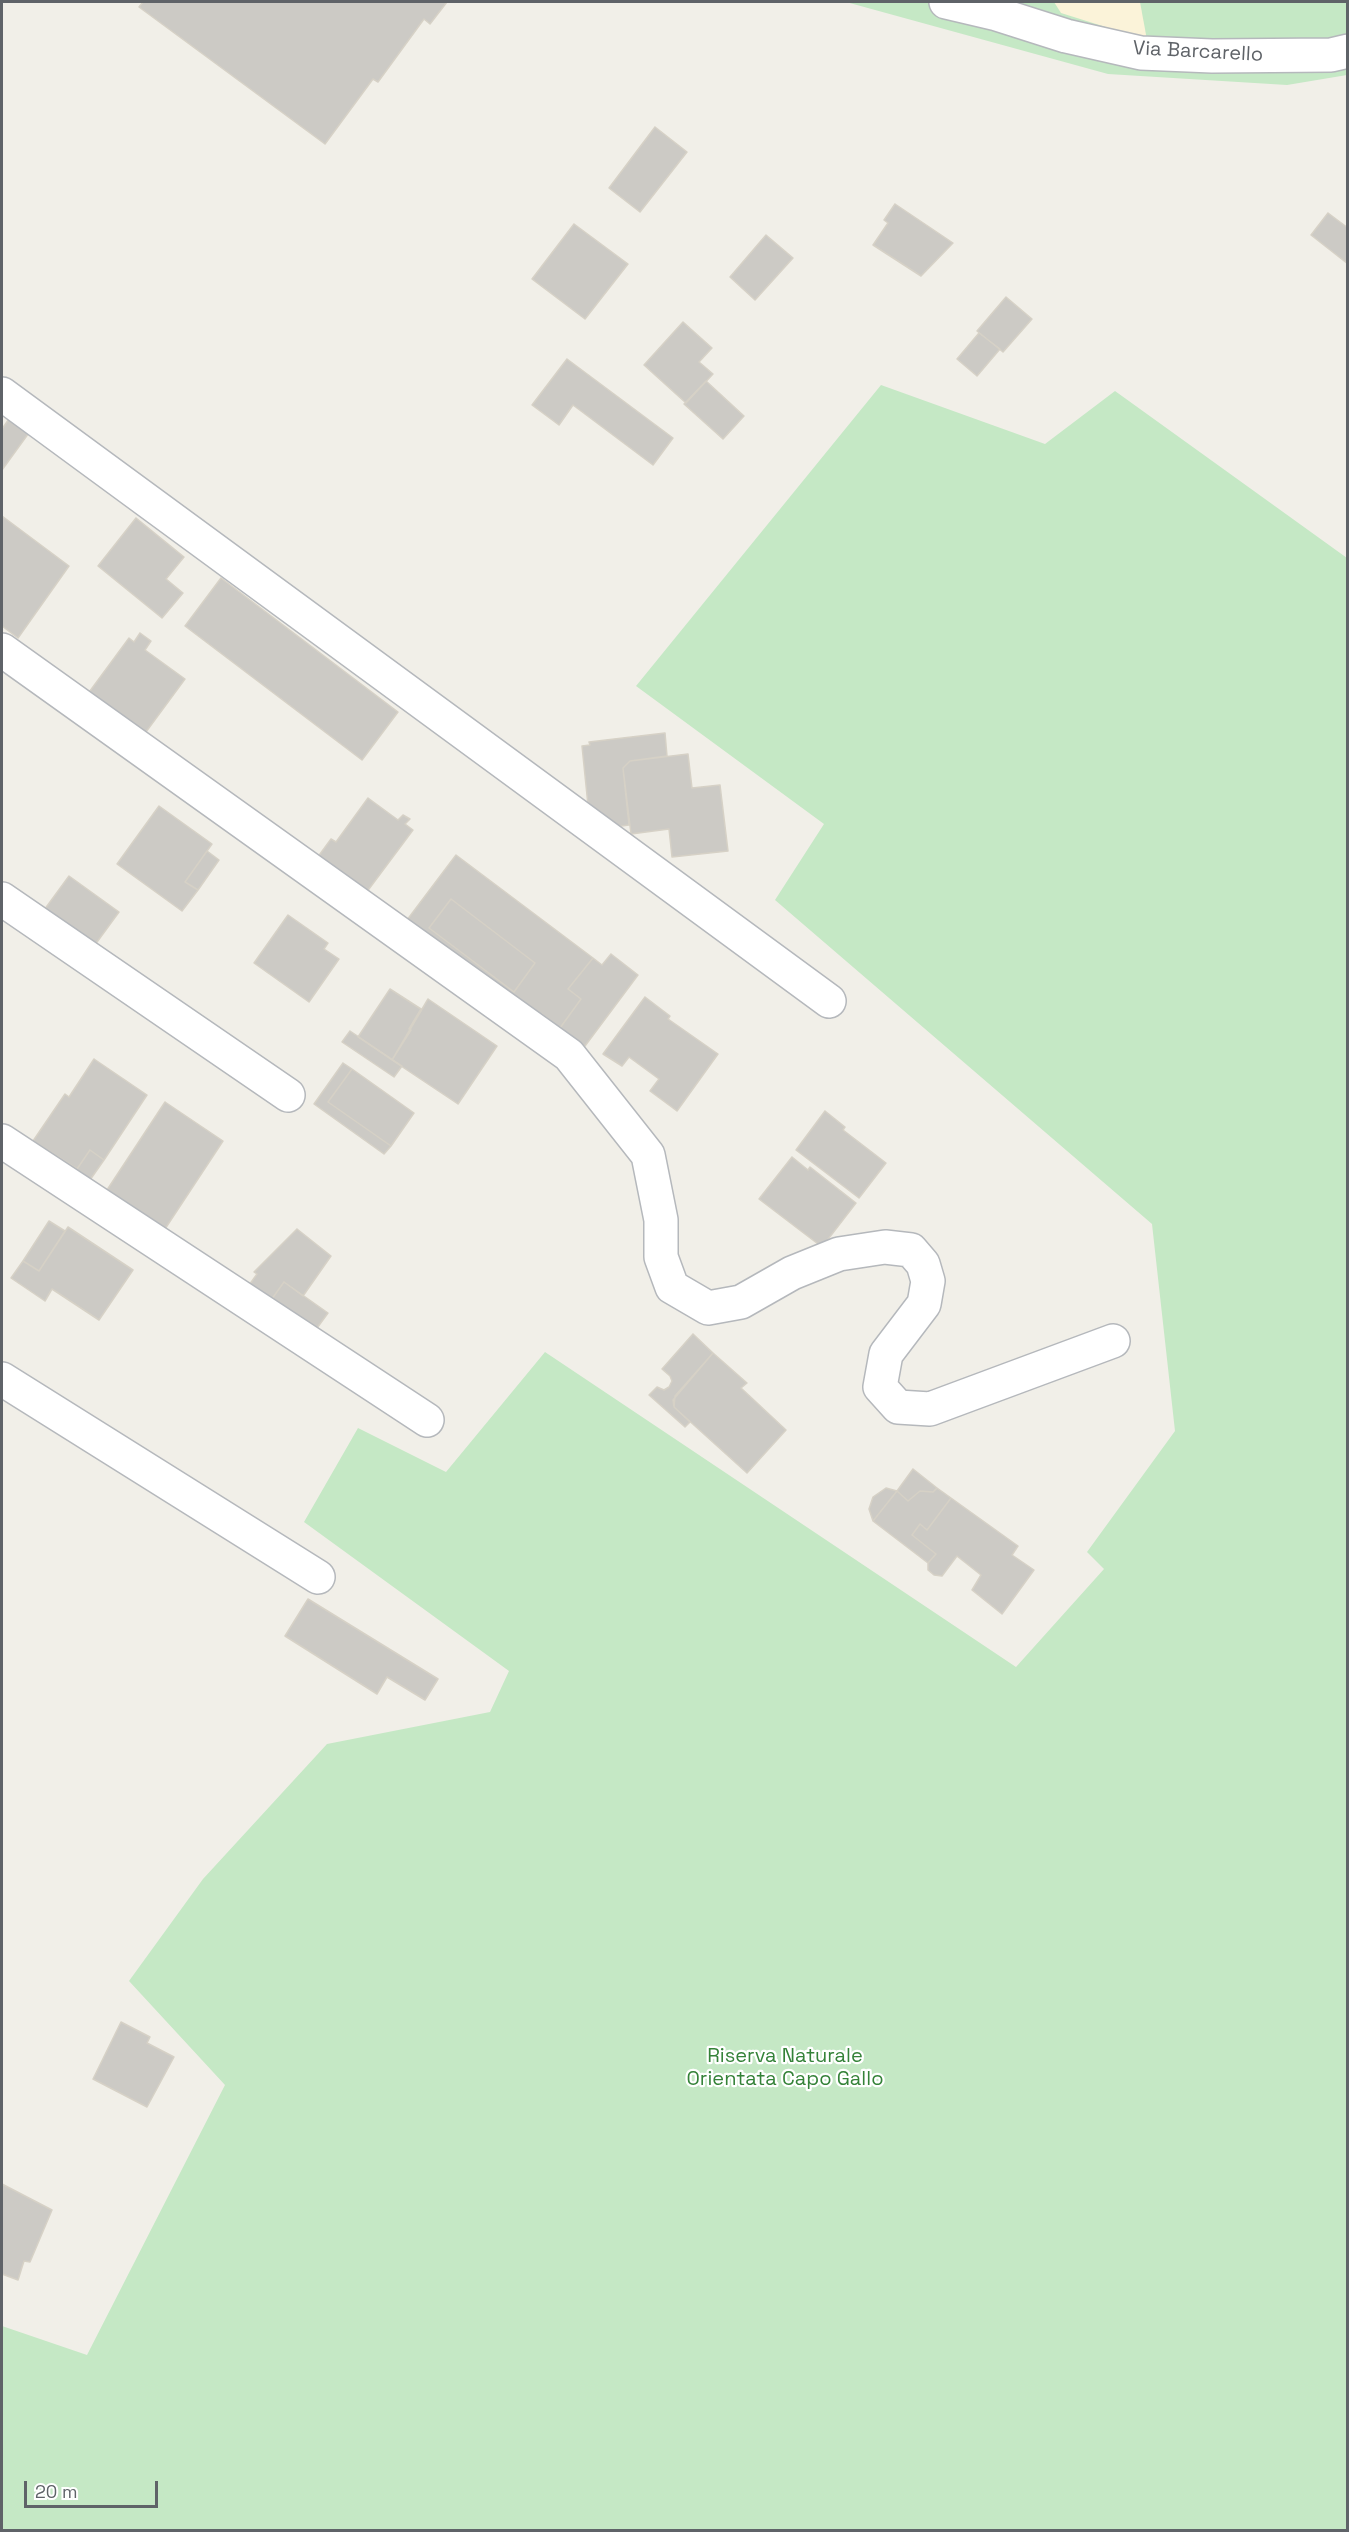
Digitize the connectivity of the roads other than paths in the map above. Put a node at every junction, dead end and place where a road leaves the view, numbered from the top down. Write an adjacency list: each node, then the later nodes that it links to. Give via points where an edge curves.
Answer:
1 (946, 2): 2 (street, Via Barcarello, via 1141,53 1236,56 1330,55)
2 (1347, 51)
3 (2, 394): 6 (street)
4 (2, 651): 9 (street, via 569,1055 648,1155 661,1220 662,1257 672,1287 708,1308 741,1302 839,1254 885,1247 911,1250 923,1264 928,1281 924,1304 886,1354 880,1387 898,1407 930,1409)
5 (2, 899): 7 (street)
6 (829, 1001)
7 (288, 1095)
8 (2, 1141): 11 (street)
9 (1113, 1341)
10 (2, 1379): 12 (street)
11 (427, 1420)
12 (318, 1577)

